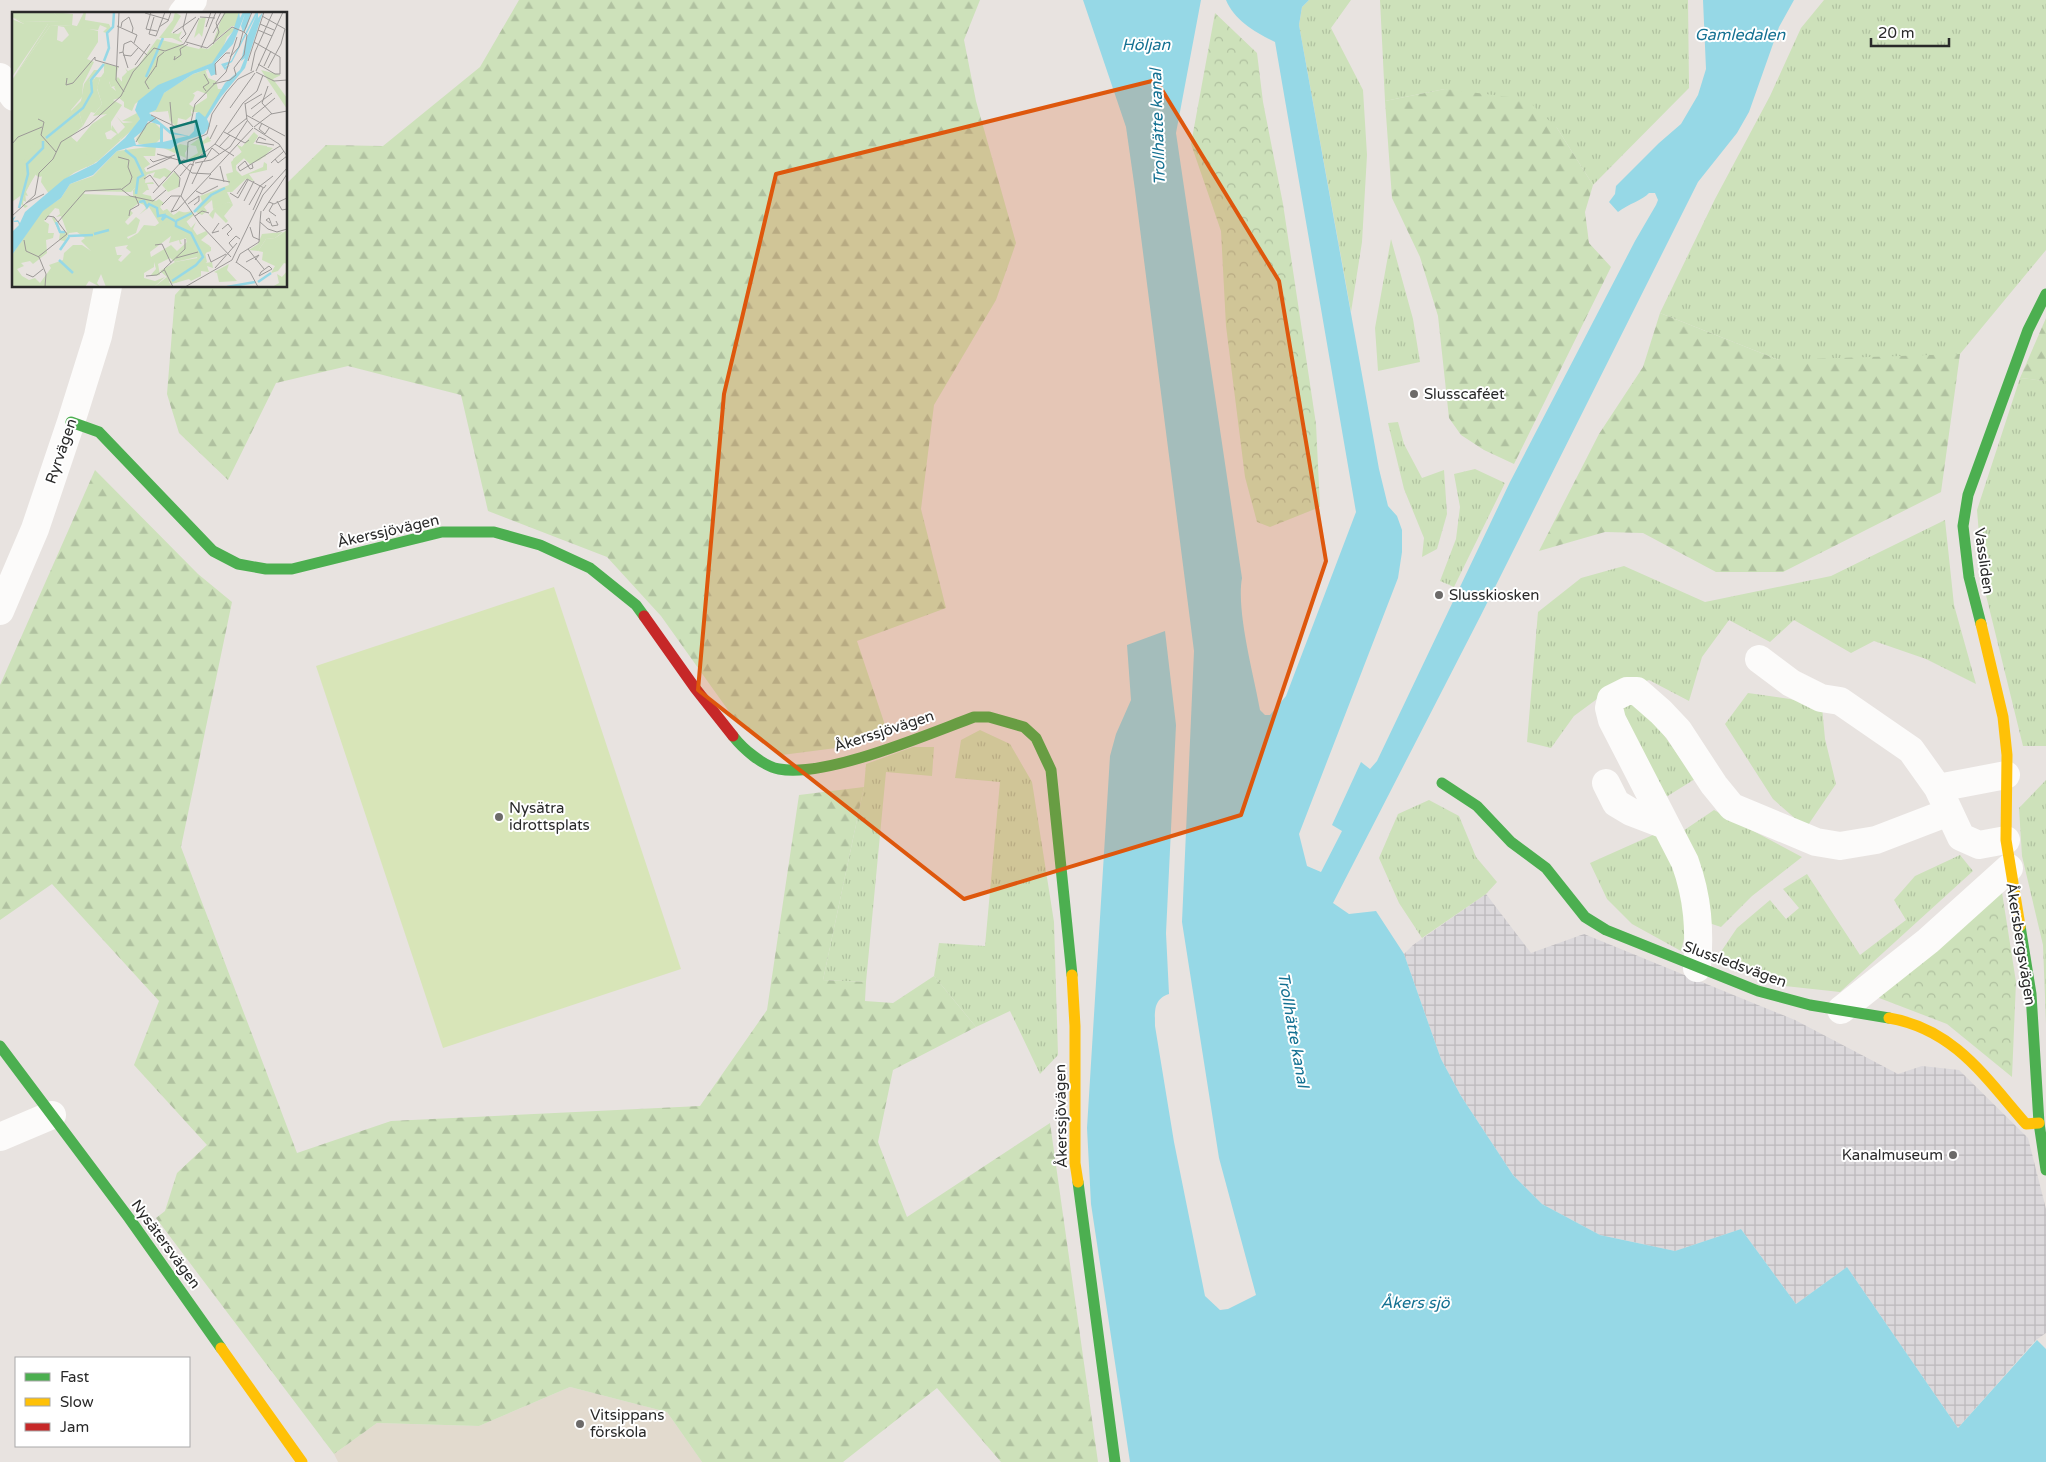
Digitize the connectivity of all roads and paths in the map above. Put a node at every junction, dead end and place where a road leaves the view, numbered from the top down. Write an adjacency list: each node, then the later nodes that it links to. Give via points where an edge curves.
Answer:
1 (193, 0): 2 (street)
2 (184, 12)
3 (0, 77): 4 (street)
4 (12, 94)
5 (108, 288): 7 (street, Ryrvägen, via 98,336)
6 (2046, 294): 10 (street, Vassliden, via 2024,340 1964,512 1969,577 2002,718)
7 (71, 422): 8 (street, Ryrvägen, via 35,529); 25 (street, Åkerssjövägen, via 99,432 213,551 238,564 292,569 442,532 494,532 540,545 590,568 636,605 737,741 766,764 778,769 799,771 862,757 974,717 989,717 1024,727 1036,738 1050,770 1070,944 1075,1026 1075,1162)
8 (0, 610)
9 (1759, 658): 13 (street, via 1798,687 1821,698 1840,701 1911,750)
10 (2007, 765): 13 (street); 15 (street, Åkersbergsvägen)
11 (1442, 783): 17 (street, Slussledsvägen, via 1477,806 1511,842 1546,868 1586,916 1606,930)
12 (1606, 783): 14 (street, via 1616,803)
13 (1944, 800): 14 (street, via 1876,840 1840,846 1816,842 1732,806 1714,786 1678,730 1637,691 1627,691 1611,700 1612,720); 15 (street, via 1961,837 1979,845)
14 (1665, 825): 17 (street, via 1693,883 1700,933)
15 (2006, 840): 16 (street, Åkersbergsvägen)
16 (2009, 868): 18 (street, Åkersbergsvägen, via 1928,941); 21 (street, Åkersbergsvägen, via 2031,994)
17 (1697, 968): 18 (street, Slussledsvägen, via 1758,991)
18 (1841, 1010): 21 (street, Slussledsvägen, via 1905,1021 1930,1030 1969,1059 2026,1124)
19 (0, 1046): 20 (street, Nysätersvägen)
20 (52, 1115): 22 (street); 24 (street, Nysätersvägen)
21 (2039, 1123): 23 (street, Åkersbergsvägen)
22 (0, 1137)
23 (2046, 1170)
24 (302, 1462)
25 (1115, 1462)

